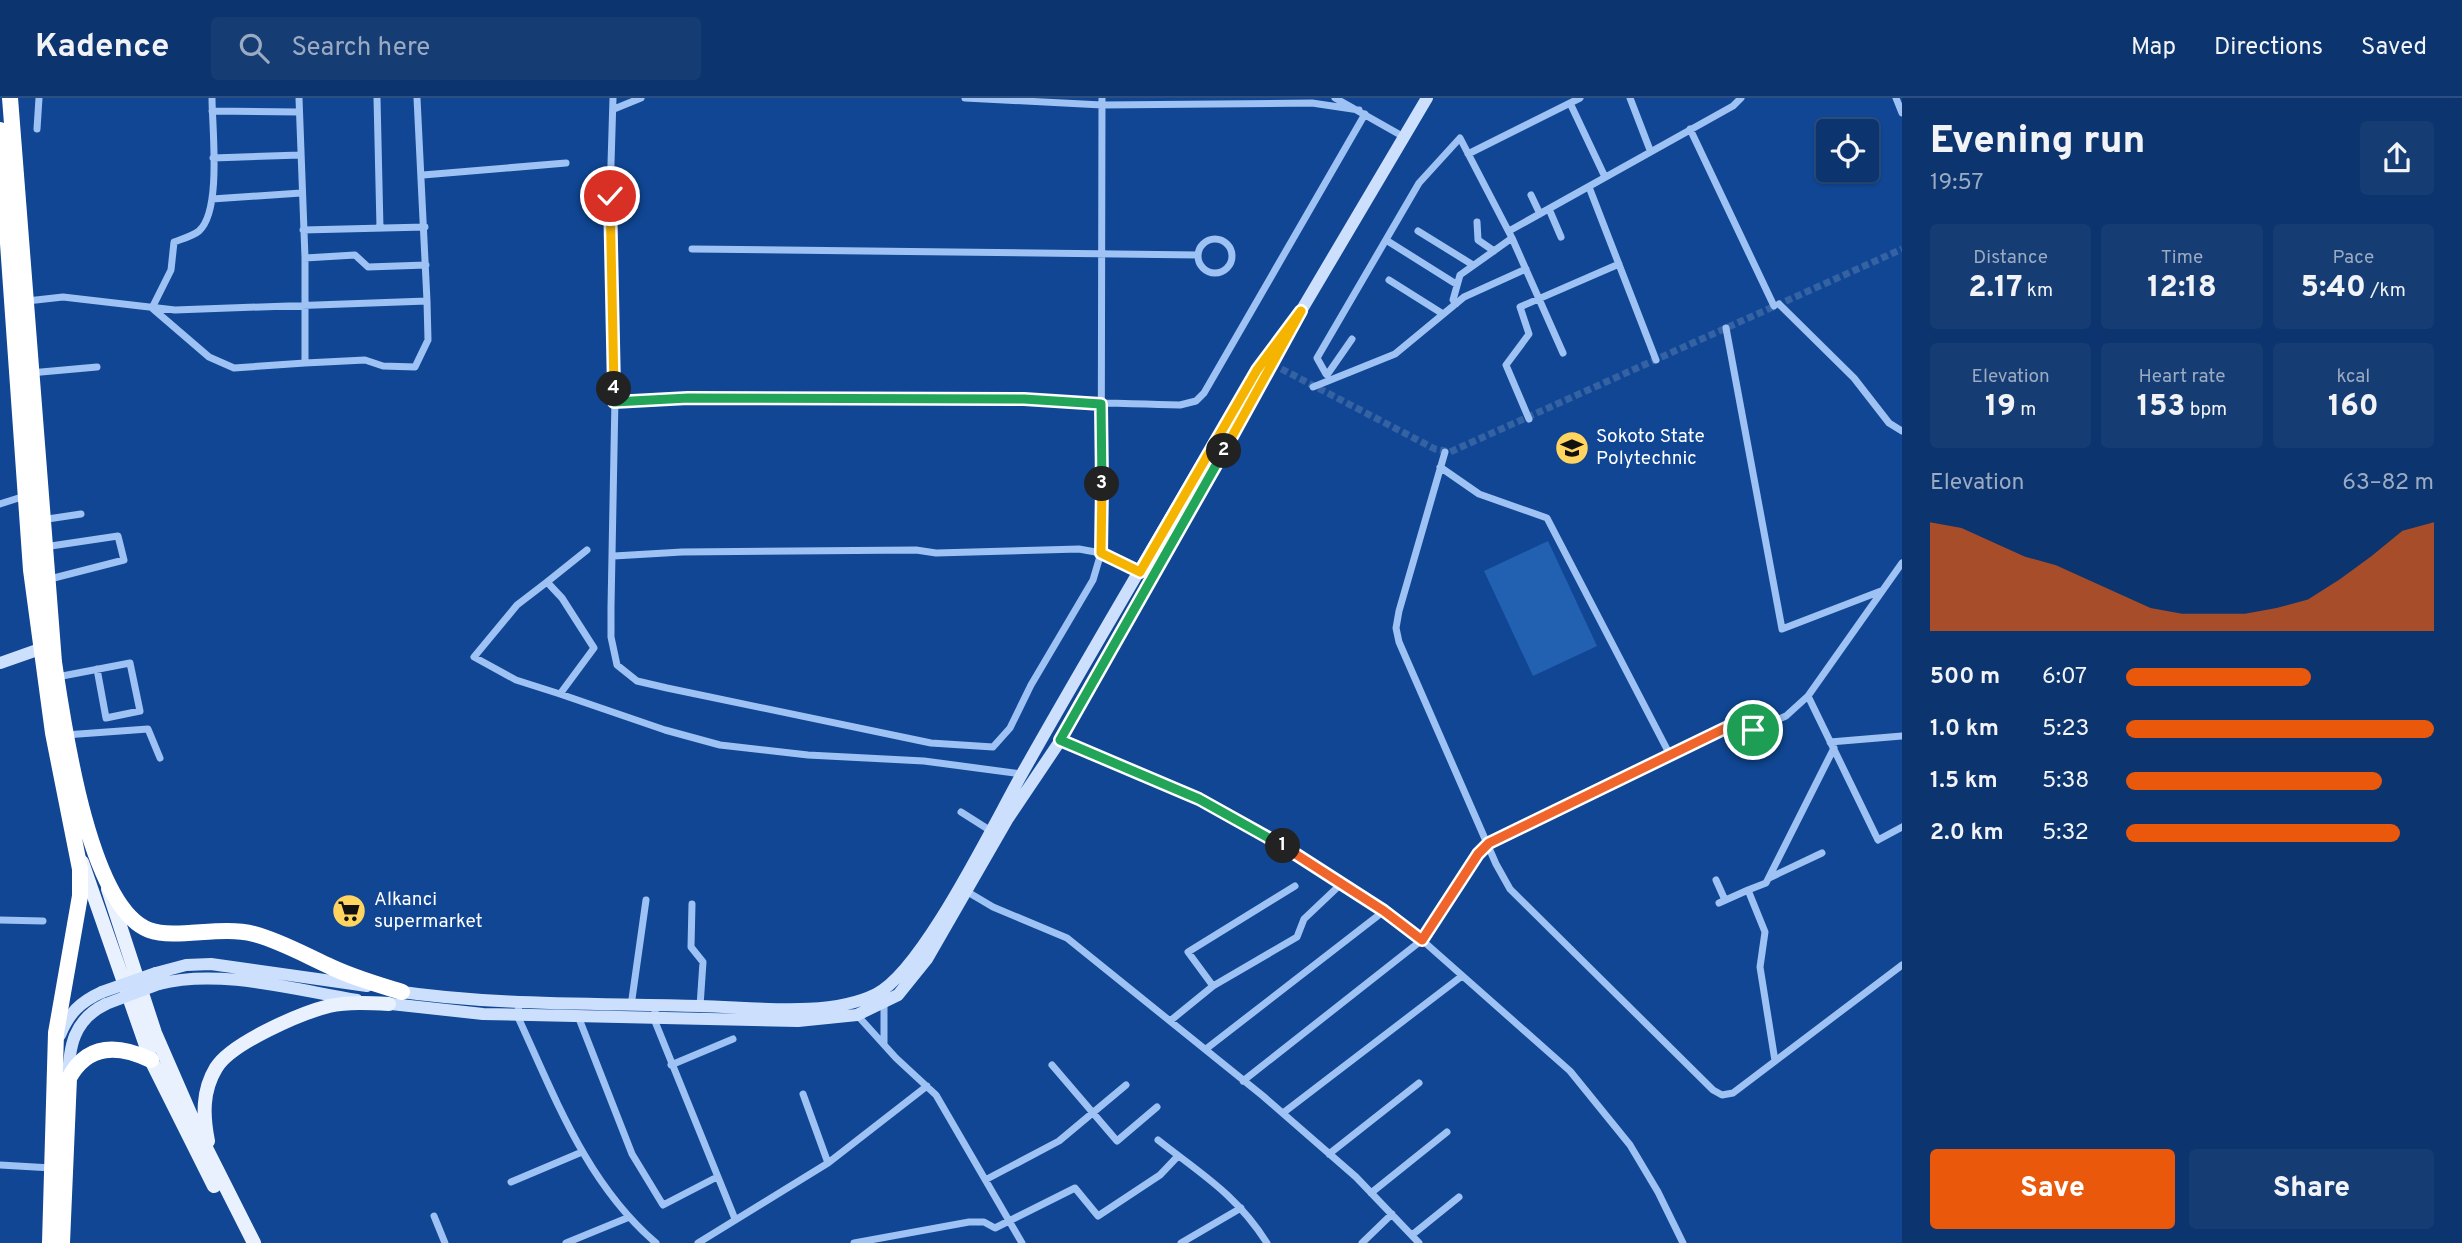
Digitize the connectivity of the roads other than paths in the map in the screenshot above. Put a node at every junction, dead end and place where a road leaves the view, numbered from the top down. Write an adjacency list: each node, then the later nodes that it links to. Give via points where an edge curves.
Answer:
1 (10, 98): 62 (highway)
2 (38, 98): 23 (street)
3 (212, 98): 19 (street)
4 (299, 98): 20 (street)
5 (377, 98): 42 (street)
6 (418, 98): 32 (street)
7 (613, 98): 18 (street)
8 (641, 98): 18 (street)
9 (965, 98): 16 (street)
10 (1427, 98): 26 (street)
11 (1580, 98): 17 (street)
12 (1630, 98): 27 (street)
13 (1741, 98): 24 (street)
14 (1896, 98): 22 (street)
15 (1341, 99): 21 (street)
16 (1102, 101): 21 (street, via 1312,103); 51 (street)
17 (1570, 103): 28 (street); 33 (street)
18 (614, 109): 77 (street, via 610,196)
19 (212, 111): 20 (street); 30 (street)
20 (299, 112): 29 (street)
21 (1362, 112): 26 (street); 78 (street, via 1200,398 1180,405)
22 (1902, 113)
23 (37, 129)
24 (1690, 129): 27 (street); 80 (street, via 1777,305 1854,378 1889,423)
25 (0, 131): 45 (highway)
26 (1404, 137): 66 (street)
27 (1650, 150): 33 (street)
28 (1468, 154): 46 (street); 48 (street, via 1460,138 1419,183)
29 (300, 155): 30 (street); 35 (street)
30 (212, 158): 37 (street)
31 (566, 163): 32 (street)
32 (423, 175): 41 (street)
33 (1605, 177): 34 (street)
34 (1589, 187): 38 (street); 54 (street)
35 (301, 192): 37 (street); 43 (street)
36 (1531, 195): 39 (street)
37 (212, 199): 65 (street, via 199,231 174,242 172,270)
38 (1549, 209): 39 (street); 47 (street)
39 (1540, 214): 46 (street)
40 (1477, 222): 50 (street, via 1478,240)
41 (425, 227): 42 (street); 55 (street)
42 (380, 228): 43 (street)
43 (303, 230): 53 (street)
44 (1418, 231): 56 (street)
45 (3, 233): 83 (highway)
46 (1510, 235): 50 (street); 57 (street)
47 (1561, 237)
48 (1386, 240): 59 (street); 75 (street, via 1317,358)
49 (692, 249): 51 (street)
50 (1494, 251): 56 (street)
51 (1102, 255): 52 (street); 78 (street)
52 (1198, 255): 52 (street, via 1200,265 1211,273 1224,271 1231,260 1229,248 1219,240 1206,242)
53 (305, 258): 55 (street, via 355,255 368,267); 64 (street)
54 (1619, 264): 60 (street); 71 (street)
55 (426, 265): 61 (street)
56 (1473, 265): 59 (street)
57 (1526, 269): 60 (street); 63 (street)
58 (1389, 280): 67 (street)
59 (1456, 284): 63 (street)
60 (1540, 299): 70 (street); 79 (street, via 1520,307 1529,334 1506,365)
61 (427, 301): 64 (street); 72 (street, via 428,340 415,367 383,366 365,359)
62 (24, 302): 65 (street, via 64,297); 74 (highway)
63 (1456, 304): 67 (street)
64 (305, 305): 65 (street); 72 (street)
65 (152, 308): 72 (street, via 209,356 234,368)
66 (1301, 311): 92 (street, via 1257,370); 104 (street)
67 (1443, 314): 75 (street, via 1395,354)
68 (1726, 328): 95 (street, via 1782,629)
69 (1352, 339): 75 (street)
70 (1563, 353)
71 (1656, 360)
72 (305, 363)
73 (97, 367): 74 (street)
74 (30, 373): 86 (highway)
75 (1328, 378): 76 (street)
76 (1313, 387)
77 (614, 402): 78 (street, via 999,399); 90 (street)
78 (1101, 404): 89 (street)
79 (1529, 419)
80 (1902, 430)
81 (1445, 452): 82 (street)
82 (1440, 467): 106 (street, via 1479,494 1547,518); 113 (street, via 1396,628)
83 (25, 496): 84 (street); 96 (highway)
84 (0, 504)
85 (81, 514): 86 (street)
86 (41, 520): 87 (highway)
87 (43, 547): 93 (highway); 93 (street, via 118,536 124,560)
88 (587, 550): 94 (street)
89 (1101, 553): 90 (street, via 1079,549); 90 (street, via 1093,580 1010,728 998,744 986,748 931,743 637,681 623,672 614,655); 92 (street)
90 (614, 555)
91 (1902, 563): 95 (street)
92 (1140, 572): 108 (street)
93 (45, 580): 99 (highway)
94 (547, 582): 100 (street, via 594,648); 100 (street, via 517,605 474,657 516,680)
95 (1883, 590): 101 (street)
96 (40, 649): 97 (street); 112 (highway, via 53,733)
97 (0, 663)
98 (97, 669): 98 (street, via 130,663 140,711 106,718); 99 (street)
99 (56, 677): 102 (highway)
100 (560, 694): 108 (street, via 720,746 912,760)
101 (1808, 696): 105 (street); 106 (street, via 1786,716 1753,730 1738,722)
102 (65, 735): 107 (street, via 148,729); 112 (highway)
103 (1902, 736): 105 (street)
104 (1060, 740): 117 (street, via 1199,799); 120 (street)
105 (1832, 745): 110 (street, via 1878,840); 115 (street)
106 (1670, 755): 113 (street)
107 (160, 758)
108 (1022, 774): 111 (street)
109 (961, 812): 111 (street)
110 (1902, 827)
111 (991, 831): 137 (street, via 920,950 885,989 861,1000 828,1006)
112 (83, 843): 131 (highway, via 124,909 143,927 164,933 251,933 357,979); 147 (highway, via 80,896); 148 (main road); 169 (main road, via 110,894 155,1033)
113 (1489, 843): 126 (street); 149 (street, via 1500,872 1522,902 1716,1093 1733,1093)
114 (1822, 853): 115 (street)
115 (1768, 879): 119 (street)
116 (1716, 880): 119 (street, via 1722,902)
117 (1342, 883): 123 (street); 130 (street, via 1304,919 1297,937)
118 (1295, 886): 130 (street, via 1188,952)
119 (1748, 890): 149 (street, via 1765,932 1760,967)
120 (966, 891): 135 (street, via 917,974); 143 (street, via 993,908 1067,938)
121 (646, 900): 134 (street)
122 (692, 904): 137 (street, via 691,947 703,962)
123 (1384, 911): 126 (street); 146 (street)
124 (0, 920): 125 (street)
125 (43, 921)
126 (1422, 940): 128 (street); 152 (street)
127 (1902, 965): 149 (street)
128 (1462, 976): 160 (street); 196 (street, via 1570,1071 1630,1145)
129 (158, 979): 131 (street, via 186,965 211,964); 132 (street, bridge); 133 (street, via 215,978)
130 (1213, 986): 143 (street)
131 (402, 992): 138 (street)
132 (104, 998): 147 (street, via 89,998 70,1014); 156 (street, via 73,1035)
133 (389, 1004): 138 (street); 169 (main road, via 321,1009 227,1055 211,1078 204,1111)
134 (632, 1004): 136 (street); 139 (street); 141 (street)
135 (884, 1004): 140 (street); 145 (street)
136 (656, 1005): 137 (street); 142 (street)
137 (700, 1006)
138 (518, 1008): 139 (street); 163 (street)
139 (578, 1010): 141 (street); 170 (street, via 632,1154 663,1205)
140 (857, 1015): 142 (street, via 798,1021); 145 (street)
141 (630, 1018): 142 (street)
142 (654, 1019): 150 (street)
143 (1170, 1021): 146 (street)
144 (733, 1039): 150 (street)
145 (884, 1043): 155 (street)
146 (1206, 1049): 152 (street)
147 (55, 1055): 168 (highway)
148 (150, 1060): 156 (highway, via 114,1048 92,1052 78,1064); 184 (main road)
149 (1775, 1061)
150 (671, 1065): 170 (street)
151 (1052, 1065): 159 (street)
152 (1243, 1081): 160 (street)
153 (1419, 1083): 164 (street)
154 (1126, 1085): 159 (street)
155 (927, 1086): 166 (street); 171 (street)
156 (67, 1088): 183 (highway)
157 (803, 1094): 166 (street)
158 (1157, 1107): 159 (street, via 1117,1141)
159 (1093, 1112): 171 (street, via 1059,1141)
160 (1283, 1114): 164 (street)
161 (1447, 1132): 173 (street)
162 (1158, 1140): 165 (street)
163 (582, 1152): 172 (street); 178 (street)
164 (1329, 1154): 173 (street)
165 (1178, 1156): 175 (street, via 1211,1178); 180 (street, via 1160,1175 1098,1216 1076,1188)
166 (828, 1163): 179 (street)
167 (0, 1166): 168 (street)
168 (52, 1168): 182 (highway)
169 (218, 1173): 185 (main road)
170 (717, 1177): 179 (street)
171 (987, 1179): 180 (street)
172 (512, 1182)
173 (1371, 1193): 176 (street)
174 (1459, 1197): 181 (street)
175 (1241, 1208): 192 (street); 193 (street)
176 (1392, 1214): 181 (street); 194 (street)
177 (434, 1216): 186 (street)
178 (627, 1218): 187 (street); 188 (street)
179 (735, 1219): 189 (street)
180 (1011, 1222): 190 (street, via 995,1228 969,1222); 191 (street)
181 (1412, 1235): 195 (street)
182 (50, 1243)
183 (62, 1243)
184 (244, 1243)
185 (254, 1243)
186 (446, 1243)
187 (566, 1243)
188 (656, 1243)
189 (698, 1243)
190 (854, 1243)
191 (1022, 1243)
192 (1181, 1243)
193 (1267, 1243)
194 (1362, 1243)
195 (1419, 1243)
196 (1683, 1243)

